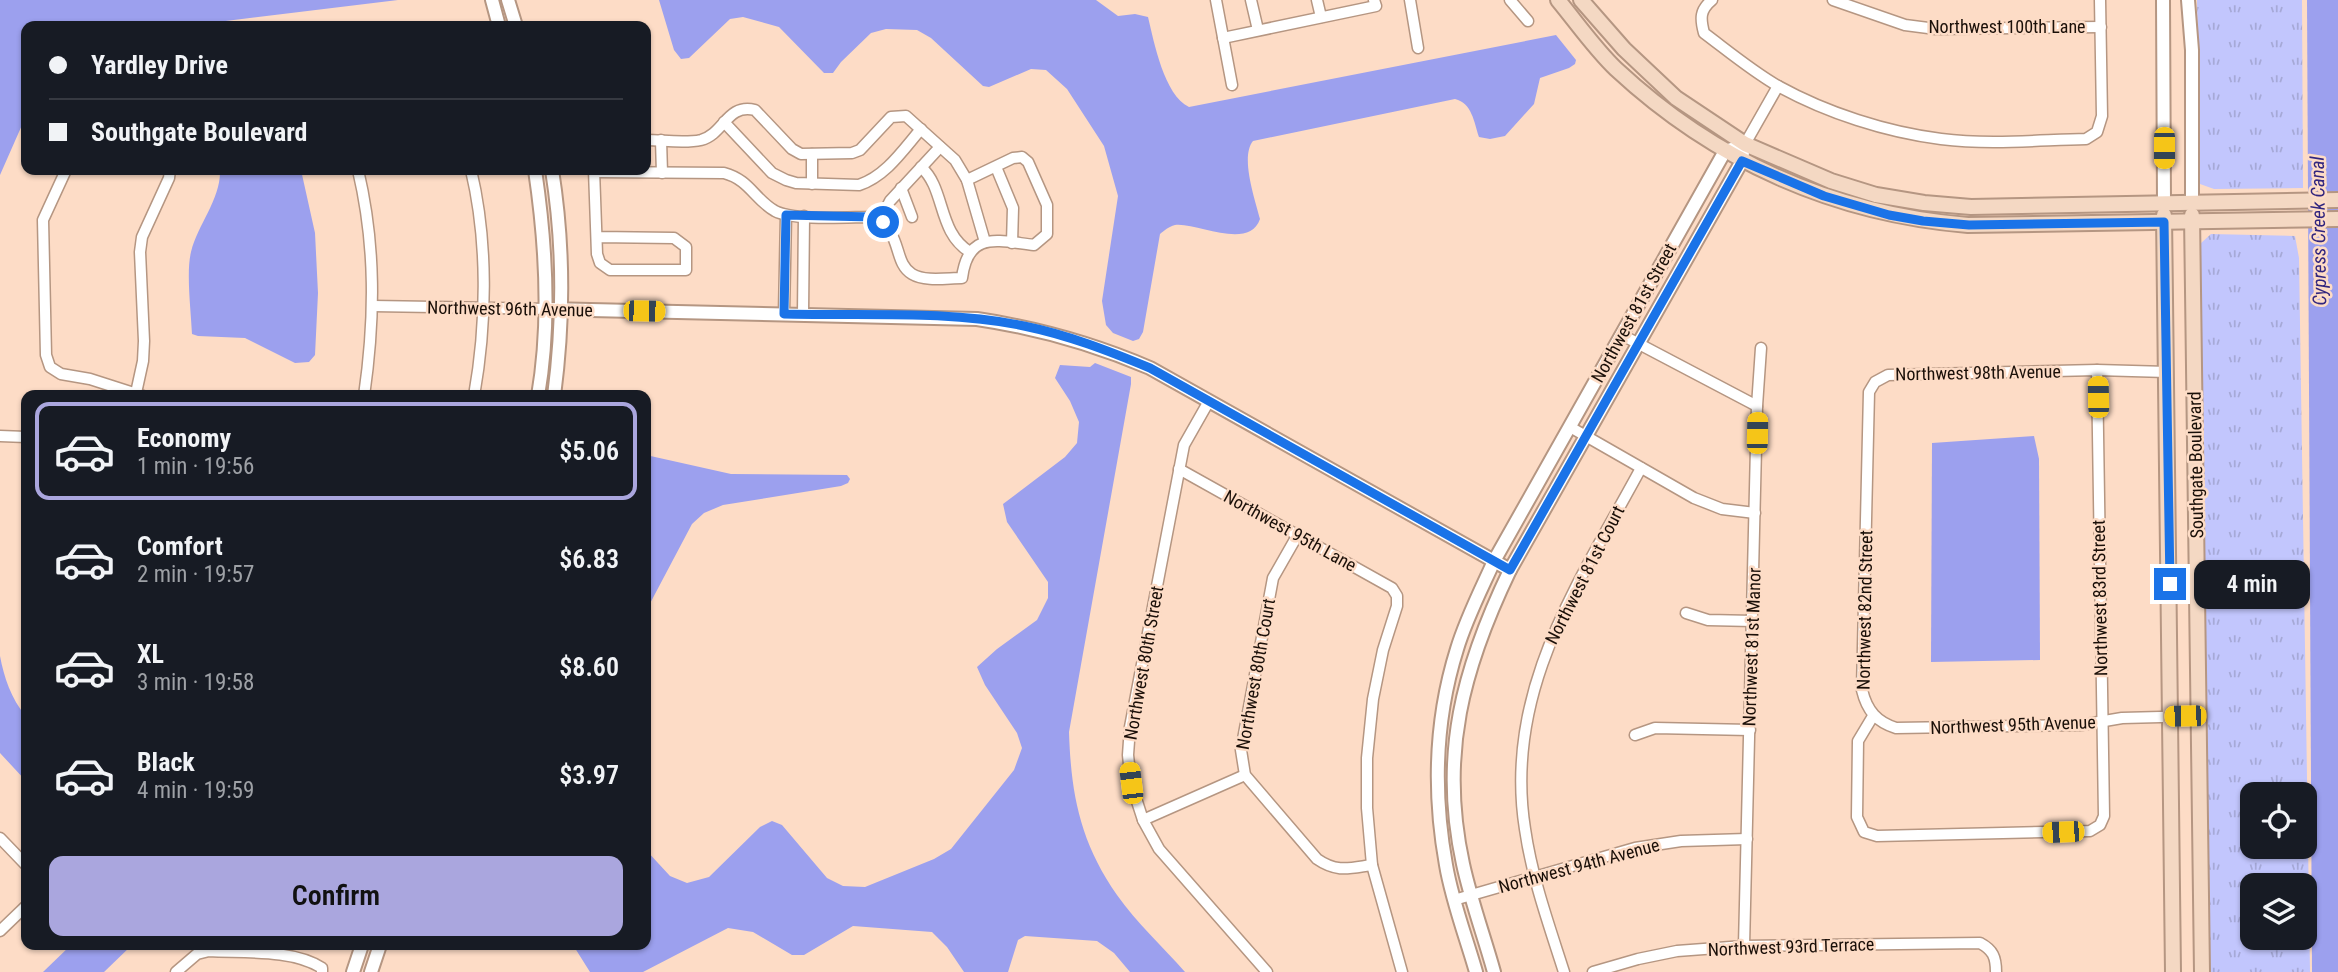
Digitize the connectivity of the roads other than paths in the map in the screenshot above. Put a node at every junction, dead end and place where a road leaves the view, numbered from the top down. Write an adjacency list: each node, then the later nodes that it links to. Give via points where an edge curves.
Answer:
1 (492, 0): 17 (street)
2 (508, 0): 18 (street)
3 (1216, 0): 22 (street)
4 (1251, 0): 21 (street)
5 (1317, 0): 16 (street)
6 (1374, 0): 16 (street, via 1376,6)
7 (1410, 0): 23 (street)
8 (1510, 0): 19 (street)
9 (1558, 0): 32 (main road, via 1614,68 1665,111)
10 (1581, 0): 30 (main road, via 1676,98)
11 (1712, 0): 25 (street, via 1700,19 1704,33)
12 (1833, 0): 20 (street, Northwest 100th Lane, via 1905,25 1936,29)
13 (2100, 0): 20 (street)
14 (2163, 0): 51 (street, Southgate Boulevard)
15 (2188, 0): 50 (street, Southgate Boulevard)
16 (1321, 17): 21 (street)
17 (498, 21)
18 (514, 21)
19 (1528, 21)
20 (2101, 27): 25 (street, via 2102,116 2097,132 2086,139 1942,139 1885,128)
21 (1258, 30): 22 (street)
22 (1223, 38): 24 (street)
23 (1418, 48)
24 (1232, 85)
25 (1778, 86): 30 (street, Northwest 81st Street)
26 (724, 122): 29 (street, via 699,141); 33 (street, via 739,109 755,110 792,149); 47 (street, via 772,173)
27 (921, 129): 31 (street); 33 (street, via 898,115 860,150); 47 (street, via 883,172 867,182)
28 (651, 139): 29 (street)
29 (661, 140): 38 (street)
30 (1745, 144): 32 (street); 34 (street, Northwest 81st Street); 51 (main road, via 1831,181 1924,203 1971,207)
31 (940, 147): 35 (street); 46 (street)
32 (1725, 151): 34 (main road); 71 (street, Northwest 81st Street)
33 (811, 154): 47 (street)
34 (1742, 161): 58 (main road, via 1824,196 1923,221 1969,225); 72 (street, Northwest 81st Street)
35 (921, 167): 48 (street); 64 (street, via 952,236)
36 (996, 167): 46 (street); 61 (street, via 1013,208); 61 (street, via 1013,158 1028,162 1047,205 1047,234 1034,246)
37 (651, 173): 38 (street)
38 (662, 173): 52 (street, via 735,176 766,205)
39 (64, 175): 77 (street, via 43,220 46,355 50,367 61,374)
40 (169, 175): 78 (street, via 142,237)
41 (359, 175): 65 (street, via 373,262)
42 (472, 175): 66 (street, via 481,243)
43 (536, 175): 67 (street)
44 (553, 175): 68 (street)
45 (594, 175): 59 (street)
46 (967, 180): 60 (street)
47 (812, 184)
48 (901, 188): 54 (street); 56 (street)
49 (2338, 200): 50 (main road)
50 (2192, 203): 51 (main road); 57 (main road, Southgate Boulevard)
51 (2164, 204): 58 (main road, Southgate Boulevard)
52 (786, 215): 53 (street); 62 (street)
53 (804, 216): 56 (street); 63 (street)
54 (912, 218)
55 (2338, 219): 57 (main road)
56 (880, 220): 64 (street, via 891,231 911,274 962,278)
57 (2192, 221): 58 (main road); 99 (main road, Southgate Boulevard)
58 (2164, 222): 75 (main road, Southgate Boulevard)
59 (597, 237): 59 (street, via 674,238 686,247 686,270 610,270 600,263)
60 (985, 242): 61 (street); 64 (street)
61 (1013, 243)
62 (786, 251): 63 (street); 69 (street)
63 (803, 252): 70 (street)
64 (970, 252)
65 (373, 306): 66 (street, Northwest 96th Avenue); 79 (street)
66 (483, 309): 67 (street, Northwest 96th Avenue); 80 (street)
67 (547, 309): 68 (street, Northwest 96th Avenue); 81 (street)
68 (561, 310): 69 (street, Northwest 96th Avenue); 82 (street)
69 (784, 314): 70 (street, Northwest 96th Avenue)
70 (803, 314): 83 (street, Northwest 96th Avenue, via 965,319 1022,326 1109,351)
71 (1622, 335): 72 (street); 85 (street, Northwest 81st Street)
72 (1638, 343): 84 (street); 87 (street, Northwest 81st Street)
73 (1761, 348): 84 (street, Northwest 81st Manor)
74 (2097, 370): 75 (street, Northwest 98th Avenue); 76 (street, Northwest 98th Avenue, via 1888,375); 100 (street, Northwest 83rd Street)
75 (2167, 372): 98 (main road, Southgate Boulevard)
76 (1875, 382): 97 (street, Northwest 82nd Street, via 1869,392 1862,690)
77 (126, 390)
78 (139, 390)
79 (365, 390)
80 (475, 390)
81 (539, 390)
82 (554, 390)
83 (1209, 401): 90 (street, Northwest 80th Street, via 1184,445); 93 (street, Northwest 96th Avenue)
84 (1757, 406): 91 (street, Northwest 81st Manor)
85 (1570, 427): 87 (street); 93 (street, Northwest 81st Street)
86 (0, 436): 88 (street)
87 (1586, 436): 89 (street); 94 (street, Northwest 81st Street)
88 (21, 437)
89 (1642, 468): 91 (street, via 1694,498 1722,509); 110 (street, Northwest 81st Court, via 1559,620 1528,708 1521,787)
90 (1179, 469): 92 (street, Northwest 95th Lane); 104 (street, Northwest 80th Street, via 1130,727 1131,783)
91 (1755, 513): 96 (street, Northwest 81st Manor)
92 (1297, 536): 103 (street, Northwest 80th Court, via 1273,579 1241,750); 109 (street, Northwest 95th Lane, via 1392,588 1396,596 1373,699 1367,758)
93 (1494, 561): 94 (street, Northwest 96th Avenue); 112 (street, Northwest 81st Street, via 1457,650 1440,737 1440,825)
94 (1510, 570): 111 (street, Northwest 81st Street, via 1473,654 1456,737 1457,823)
95 (1686, 613): 96 (street, via 1708,620)
96 (1753, 621): 101 (street, Northwest 81st Manor)
97 (1874, 716): 100 (street, Northwest 95th Avenue, via 1896,729); 105 (street, Northwest 82nd Street, via 1858,741 1857,817 1864,832 1877,836 2090,831)
98 (2171, 716): 99 (street, Northwest 95th Avenue); 100 (street, Northwest 95th Avenue); 129 (main road, Southgate Boulevard)
99 (2199, 716): 130 (main road, Southgate Boulevard)
100 (2102, 722): 105 (street, Northwest 83rd Street, via 2104,816)
101 (1749, 730): 102 (street, via 1655,729); 107 (street, Northwest 81st Manor)
102 (1635, 735)
103 (1245, 775): 104 (street); 109 (street, Northwest 80th Court, via 1317,859 1330,868)
104 (1143, 820): 122 (street, Northwest 80th Street, via 1159,849)
105 (2100, 825)
106 (0, 838): 108 (street)
107 (1747, 839): 110 (street, Northwest 94th Avenue, via 1635,848); 115 (street, Northwest 81st Manor)
108 (21, 860)
109 (1372, 865): 123 (street)
110 (1534, 876): 111 (street, Northwest 94th Avenue); 126 (street, Northwest 81st Court)
111 (1471, 895): 112 (street, Northwest 94th Avenue); 125 (street, Northwest 81st Street)
112 (1454, 900): 124 (street, Northwest 81st Street)
113 (21, 911): 114 (street)
114 (0, 931)
115 (1744, 946): 127 (street, Northwest 93rd Terrace, via 1677,951); 128 (street, Northwest 93rd Terrace, via 1980,943 1991,949)
116 (360, 950): 120 (street)
117 (378, 950): 121 (street)
118 (322, 970): 119 (street, via 296,956 209,951 197,954)
119 (176, 972)
120 (353, 972)
121 (371, 972)
122 (1266, 972)
123 (1402, 972)
124 (1476, 972)
125 (1494, 972)
126 (1564, 972)
127 (1593, 972)
128 (1996, 972)
129 (2173, 972)
130 (2202, 972)

